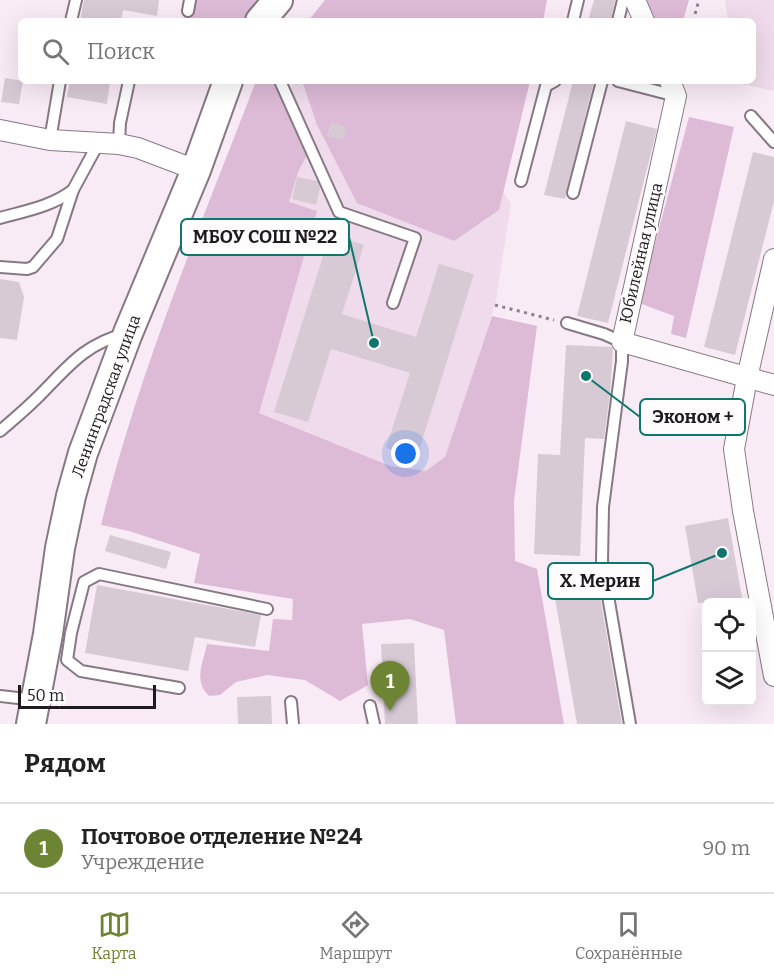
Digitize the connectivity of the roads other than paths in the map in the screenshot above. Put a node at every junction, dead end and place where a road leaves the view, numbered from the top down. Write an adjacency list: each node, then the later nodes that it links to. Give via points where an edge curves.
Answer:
1 (76, 0): 6 (lane)
2 (278, 0): 7 (street)
3 (578, 0): 8 (lane)
4 (623, 0): 9 (lane)
5 (634, 0): 10 (street)
6 (72, 18)
7 (263, 18)
8 (574, 18)
9 (619, 18)
10 (643, 18)
11 (59, 84): 21 (lane)
12 (128, 84): 24 (lane)
13 (227, 84): 25 (street, Ленинградская улица)
14 (281, 84): 32 (lane, via 339,212 415,238)
15 (550, 84): 26 (lane)
16 (601, 84): 28 (lane)
17 (639, 84): 18 (lane)
18 (673, 89): 35 (street, Юбилейная улица)
19 (751, 116): 23 (lane)
20 (0, 130): 21 (street)
21 (50, 140): 22 (street)
22 (99, 142): 24 (street); 27 (lane)
23 (774, 142)
24 (120, 144): 25 (street)
25 (196, 170): 34 (street, Ленинградская улица)
26 (521, 180)
27 (73, 190): 29 (lane, via 52,203); 31 (lane, via 57,238 33,267)
28 (573, 193)
29 (0, 218)
30 (774, 259): 36 (street)
31 (0, 267)
32 (393, 303)
33 (567, 323): 35 (lane)
34 (128, 333): 38 (lane, via 93,345 77,357); 39 (street, Ленинградская улица, via 71,496)
35 (622, 342): 36 (street, Юбилейная улица); 50 (lane, via 603,507 602,561)
36 (747, 378): 37 (street, Юбилейная улица); 42 (street, via 734,449)
37 (774, 385)
38 (0, 431)
39 (64, 602): 40 (lane, via 84,582 99,574); 41 (street, Ленинградская улица)
40 (267, 609)
41 (59, 633): 43 (lane, via 67,660 81,671); 47 (street, Ленинградская улица)
42 (774, 676)
43 (179, 688)
44 (0, 696): 47 (lane)
45 (291, 702): 48 (lane)
46 (370, 706): 49 (lane)
47 (33, 712)
48 (293, 724)
49 (374, 724)
50 (630, 724)

